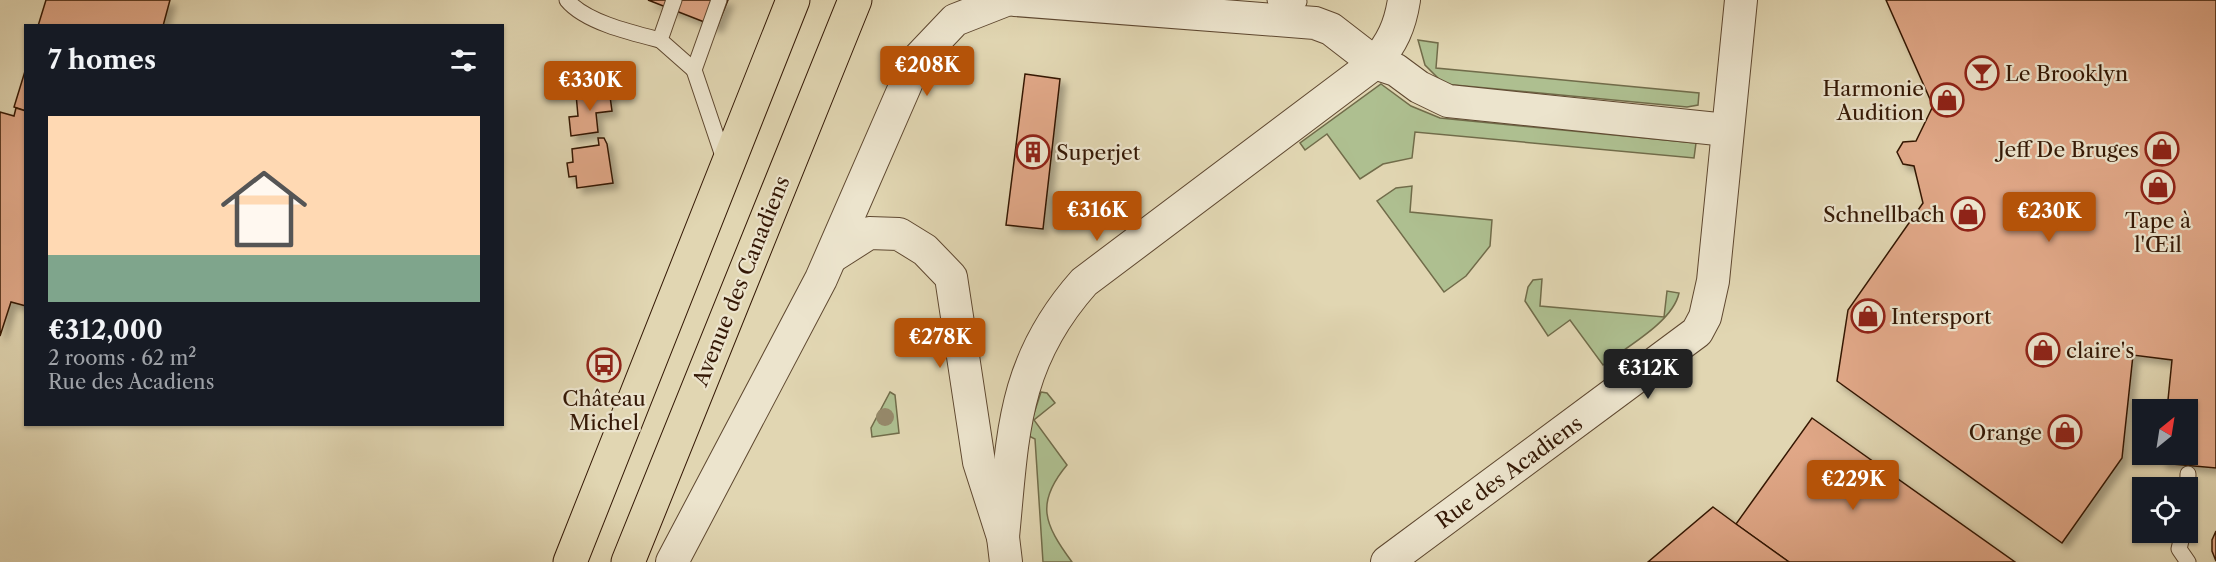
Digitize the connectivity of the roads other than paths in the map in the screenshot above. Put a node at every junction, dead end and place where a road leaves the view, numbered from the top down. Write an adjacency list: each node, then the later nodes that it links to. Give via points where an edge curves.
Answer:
1 (567, 0): 11 (lane, via 575,9 629,32)
2 (674, 0): 11 (lane)
3 (719, 0): 13 (lane)
4 (793, 0): 15 (main road)
5 (855, 0): 22 (main road, Avenue des Canadiens)
6 (1006, 0): 16 (street, via 955,20 916,61)
7 (1015, 0): 10 (street)
8 (1404, 0): 12 (street, via 1391,44)
9 (1741, 0): 14 (street, Rue des Acadiens)
10 (1298, 5): 12 (street, via 1316,23 1331,29)
11 (660, 40): 13 (lane)
12 (1375, 63): 14 (street, via 1396,70 1448,101); 20 (street, via 1084,282 1064,305 1032,361 1015,417)
13 (694, 70): 15 (lane)
14 (1727, 130): 24 (street, Rue des Acadiens, via 1711,298 1697,332)
15 (726, 167): 21 (main road)
16 (833, 256): 20 (street, via 869,233 899,234 925,250 951,277 979,462); 23 (street)
17 (2188, 474): 18 (lane)
18 (2188, 477)
19 (2180, 543): 25 (lane, via 2179,549)
20 (1004, 549)
21 (570, 562)
22 (628, 562)
23 (672, 562)
24 (1387, 562)
25 (2188, 562)

